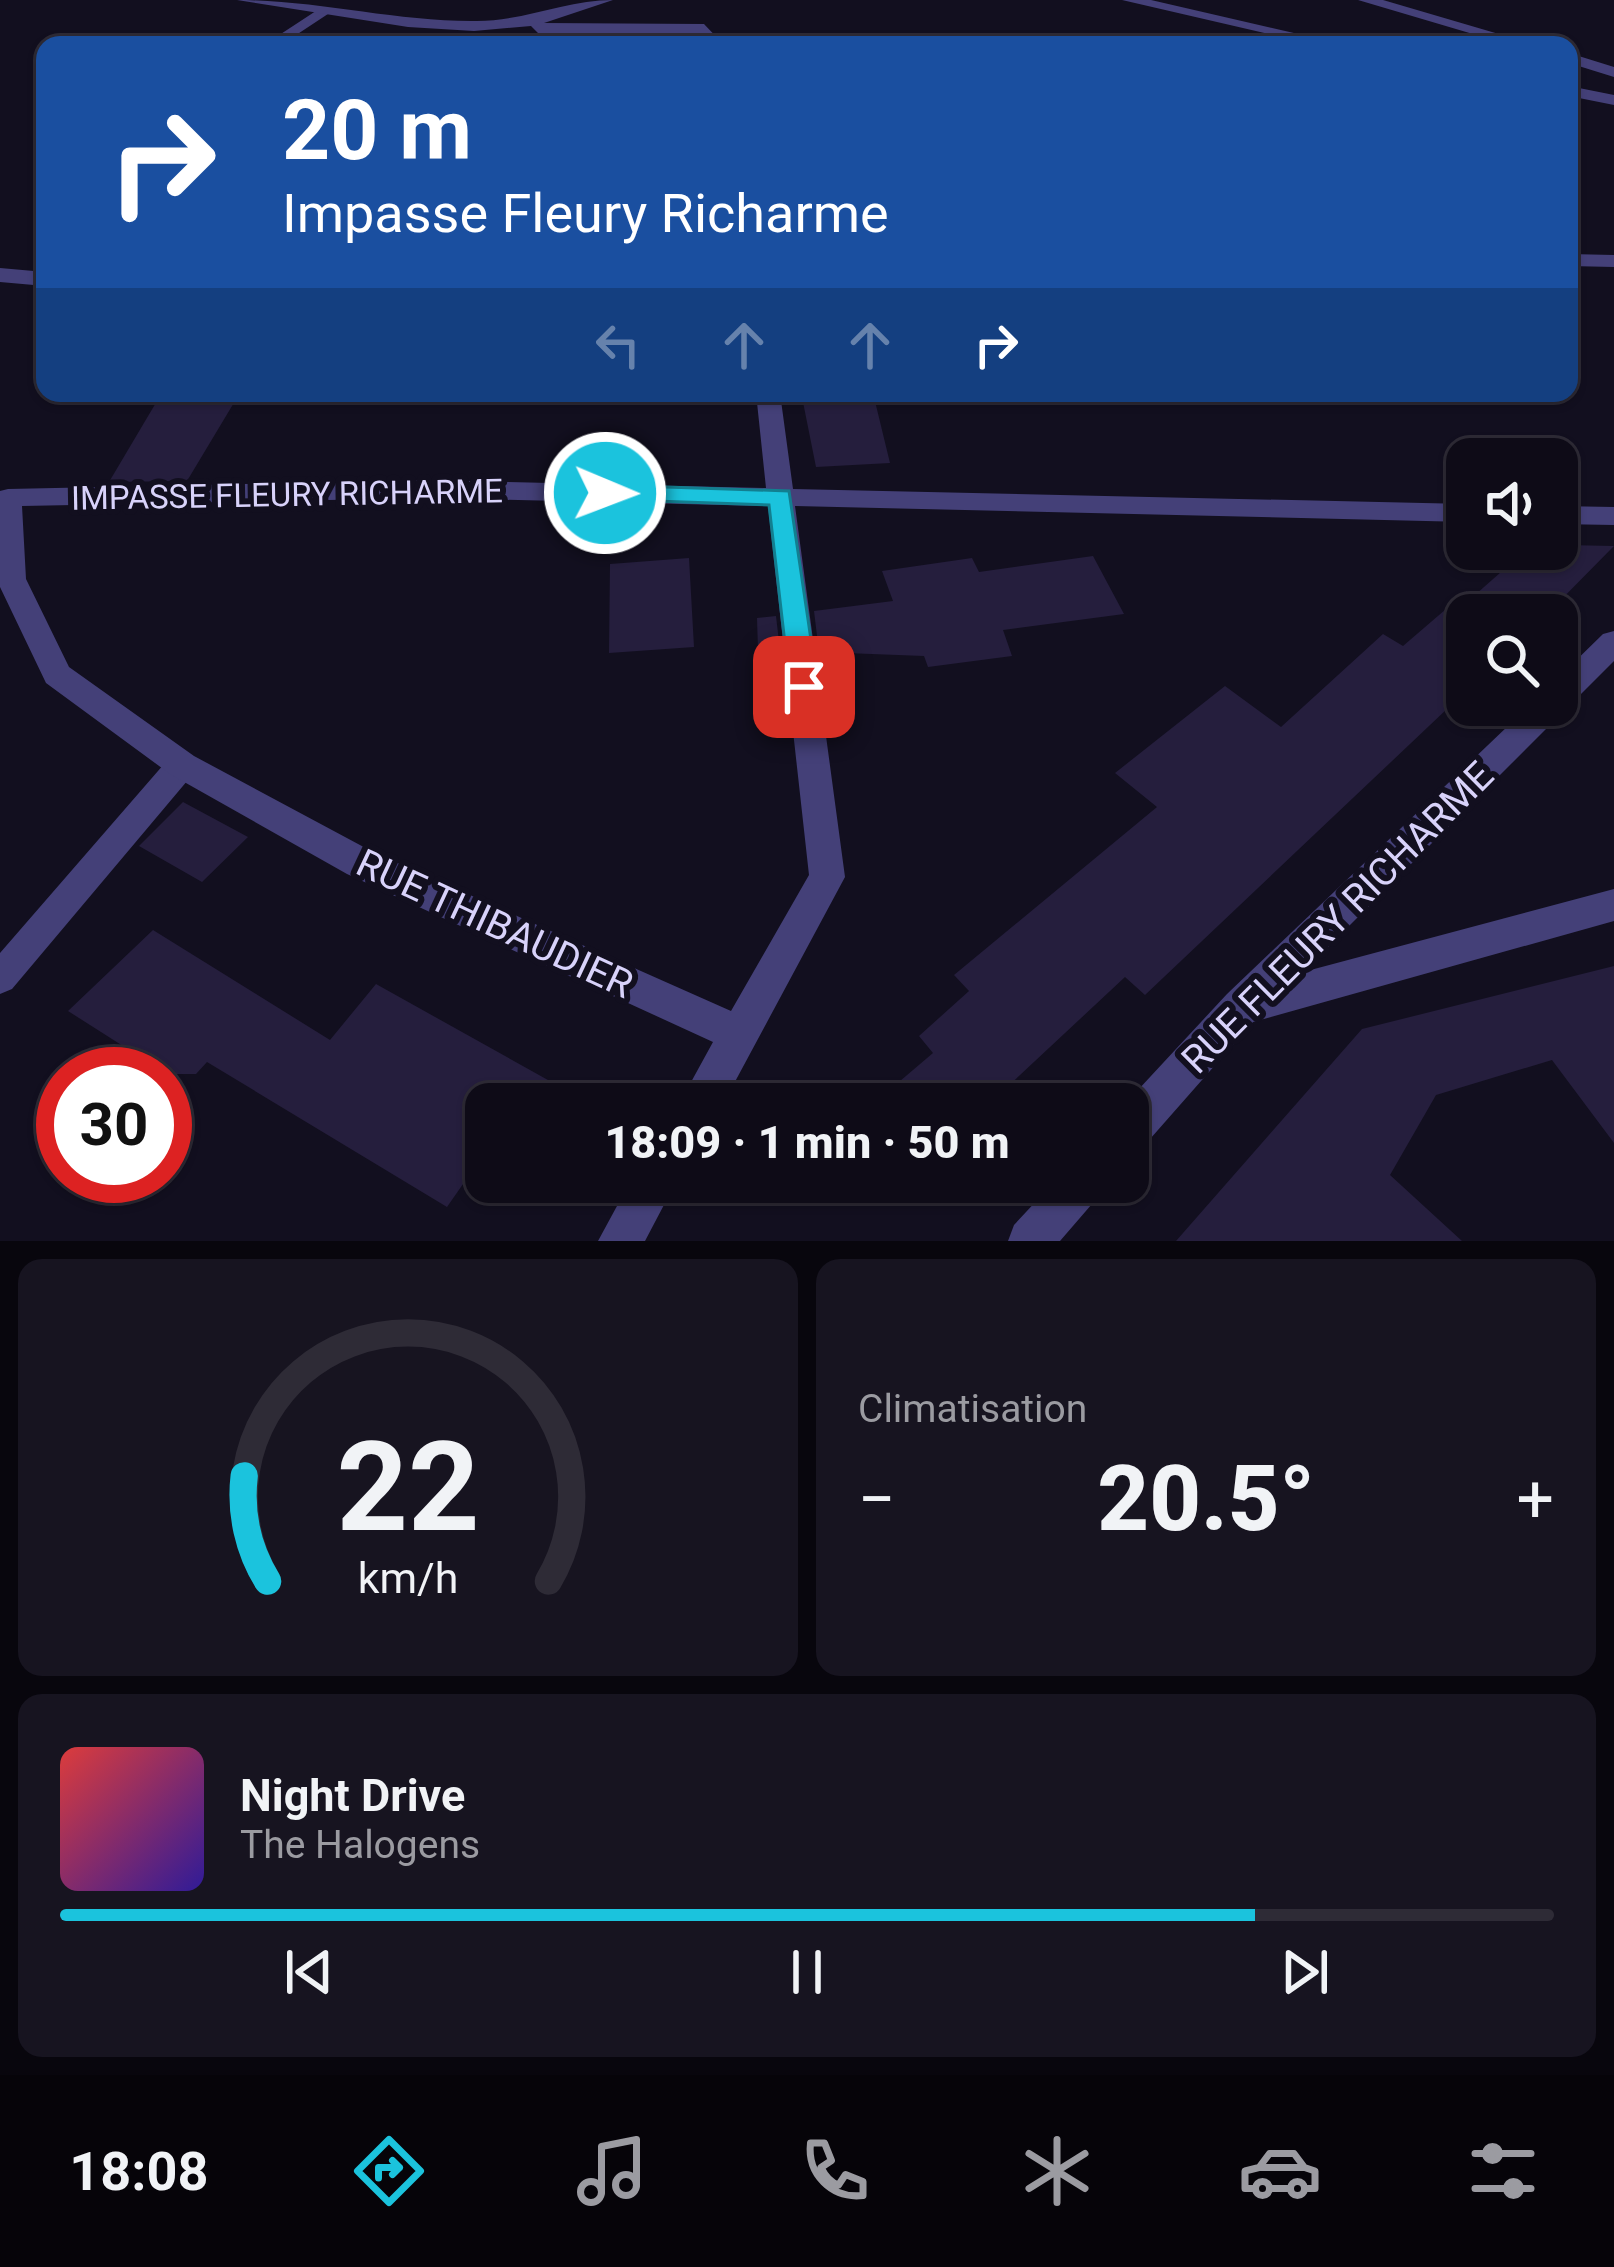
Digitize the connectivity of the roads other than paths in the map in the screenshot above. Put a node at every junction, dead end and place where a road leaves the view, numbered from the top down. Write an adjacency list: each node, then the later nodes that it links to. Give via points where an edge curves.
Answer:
1 (245, 0): 5 (street)
2 (605, 0): 6 (street)
3 (1130, 0): 9 (street)
4 (1366, 0): 10 (street)
5 (327, 10): 6 (street); 7 (lane)
6 (507, 25): 8 (street, via 704,29)
7 (286, 36)
8 (709, 36)
9 (1296, 36)
10 (1496, 36)
11 (1578, 61): 12 (street)
12 (1614, 72)
13 (1578, 94): 14 (street)
14 (1614, 100)
15 (1578, 260): 16 (street)
16 (1614, 262)
17 (0, 275): 18 (street)
18 (36, 278)
19 (768, 402): 20 (street)
20 (781, 497): 21 (street, IMPASSE FLEURY RICHARME, via 430,489); 22 (street, IMPASSE FLEURY RICHARME); 32 (street, via 827,877)
21 (8, 498): 28 (street, RUE THIBAUDIER, via 10,579 57,675)
22 (1446, 513)
23 (1578, 515): 24 (street)
24 (1614, 516)
25 (1614, 642): 26 (street)
26 (1578, 677)
27 (1529, 726): 31 (street, RUE FLEURY RICHARME)
28 (182, 765): 30 (lane); 32 (street, RUE THIBAUDIER, via 360,863)
29 (1614, 905): 31 (street)
30 (0, 978)
31 (1241, 1007): 34 (street, RUE FLEURY RICHARME)
32 (740, 1034): 33 (street)
33 (712, 1083)
34 (1149, 1109)
35 (642, 1203): 37 (street)
36 (1064, 1203): 38 (street)
37 (620, 1241)
38 (1030, 1241)

